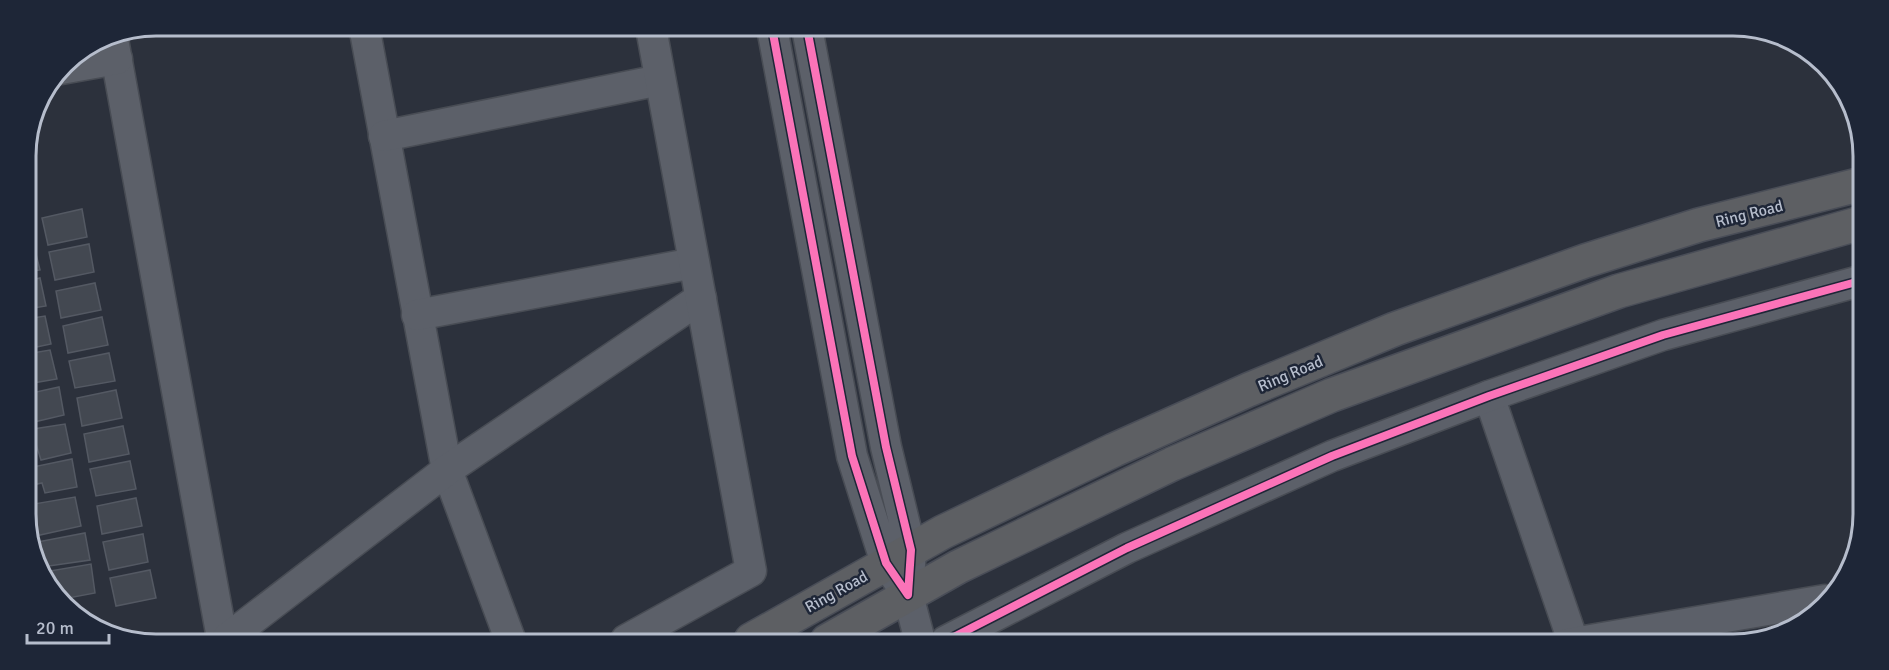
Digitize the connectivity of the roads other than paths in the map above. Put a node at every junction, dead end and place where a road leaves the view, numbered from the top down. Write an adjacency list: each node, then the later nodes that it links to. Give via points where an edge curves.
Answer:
1 (366, 36): 8 (street)
2 (652, 36): 7 (street)
3 (773, 36): 17 (street, via 852,456)
4 (809, 36): 17 (street, via 886,447)
5 (105, 50): 6 (street); 20 (street); 21 (street)
6 (89, 57)
7 (660, 80): 8 (street); 11 (street)
8 (384, 136): 14 (street)
9 (1853, 186): 17 (highway, Ring Road, via 1688,229 1585,261 1395,329 1114,450)
10 (1853, 225): 18 (highway, via 1619,291 1332,395 1172,464)
11 (694, 263): 13 (street); 14 (street)
12 (1853, 283): 15 (street, via 1663,335)
13 (701, 298): 16 (street); 24 (street, via 751,571)
14 (417, 315): 16 (street)
15 (1489, 396): 28 (street, via 1332,456 1137,543); 29 (street)
16 (447, 470): 22 (street); 23 (street)
17 (898, 557): 18 (street); 25 (highway, Ring Road)
18 (908, 595): 26 (highway); 27 (street)
19 (1814, 602): 30 (street)
20 (201, 634)
21 (221, 634)
22 (233, 634)
23 (508, 634)
24 (637, 634)
25 (762, 634)
26 (838, 634)
27 (918, 634)
28 (960, 634)
29 (1569, 634)
30 (1625, 634)

